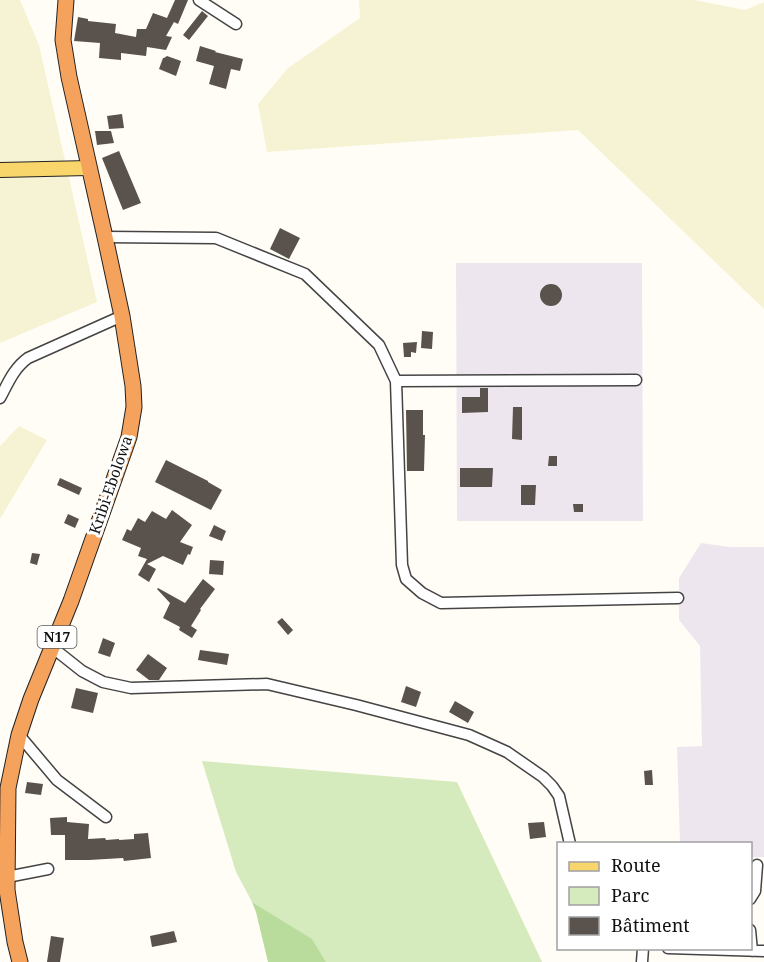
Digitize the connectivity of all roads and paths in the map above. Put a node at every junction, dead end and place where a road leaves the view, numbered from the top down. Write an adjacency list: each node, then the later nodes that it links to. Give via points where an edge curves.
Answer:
1 (66, 0): 4 (highway, Kribi-Ebolowa / N17, via 63,40)
2 (200, 0): 3 (street)
3 (236, 24)
4 (89, 168): 5 (main road); 6 (highway, Kribi-Ebolowa / N17)
5 (0, 171)
6 (105, 237): 7 (highway, Kribi-Ebolowa / N17); 9 (street, via 216,238 305,274 379,345)
7 (122, 316): 10 (street, via 28,358 15,371); 12 (highway, Kribi-Ebolowa / N17, via 133,386 129,437)
8 (636, 380): 9 (street)
9 (396, 381): 11 (street, via 402,565 406,579 422,593 441,603)
10 (0, 398)
11 (678, 598)
12 (53, 648): 13 (highway, Kribi-Ebolowa / N17); 15 (street, via 93,677 131,688 267,684 469,735 507,752 552,786)
13 (19, 735): 14 (street, via 57,780); 18 (highway, Kribi-Ebolowa / N17, via 8,788)
14 (106, 817)
15 (570, 842)
16 (757, 864): 19 (street)
17 (48, 869): 18 (street)
18 (5, 886): 23 (highway, Kribi-Ebolowa / N17)
19 (752, 896)
20 (752, 935): 22 (street)
21 (728, 950): 22 (street)
22 (758, 951)
23 (20, 962)

